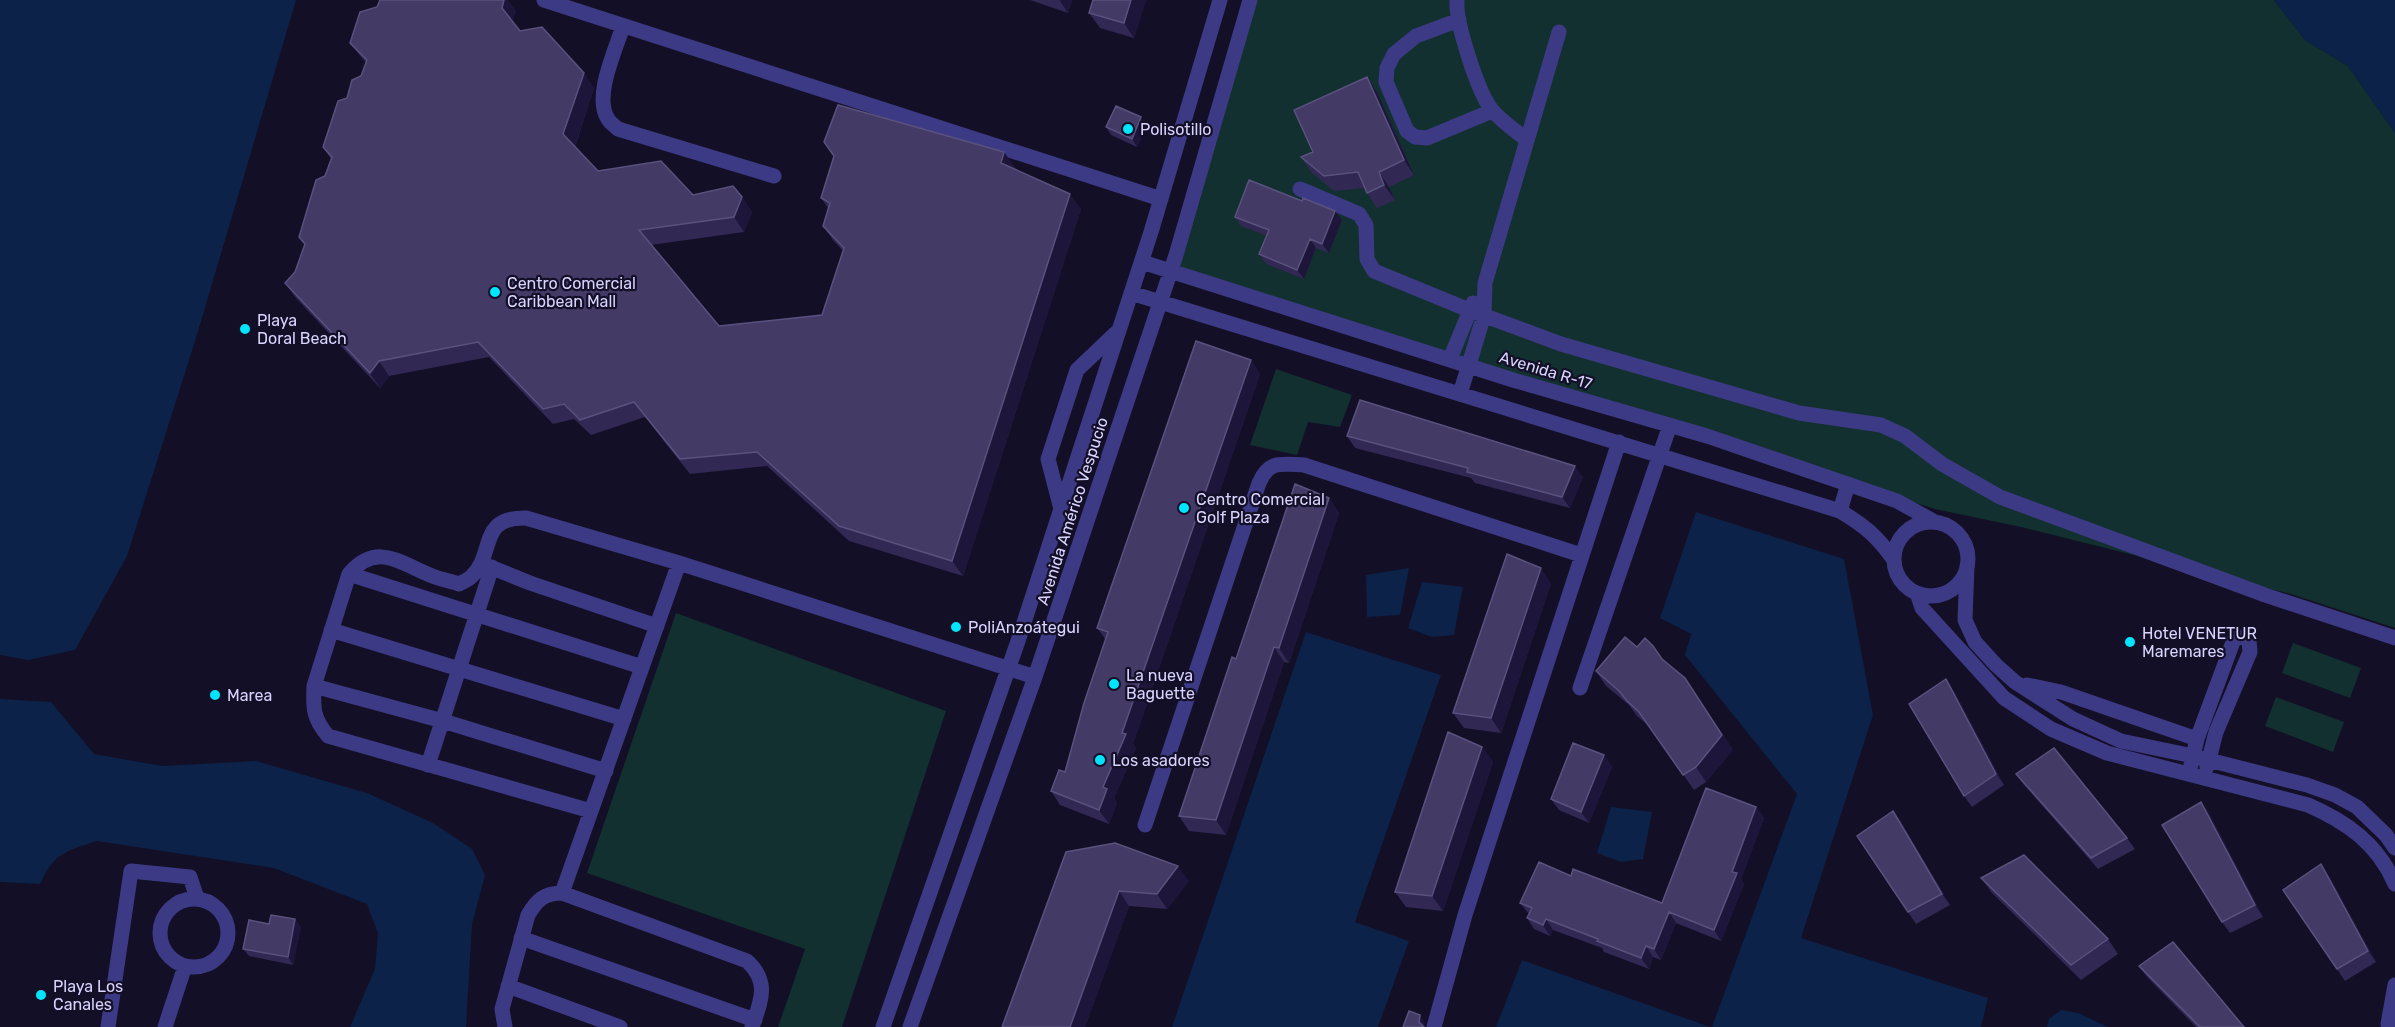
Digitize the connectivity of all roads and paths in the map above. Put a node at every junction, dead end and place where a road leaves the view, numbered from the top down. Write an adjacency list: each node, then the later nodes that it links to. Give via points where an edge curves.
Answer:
1 (544, 0): 6 (street)
2 (1220, 0): 12 (street, Avenida Américo Vespucio)
3 (1250, 0): 14 (street, Avenida Américo Vespucio)
4 (1456, 0): 5 (street)
5 (1459, 20): 8 (street, via 1482,94); 8 (street, via 1416,36 1394,54 1386,68 1386,82 1407,132 1415,137 1427,138)
6 (623, 26): 10 (street, via 603,91 603,107 618,129); 12 (street)
7 (1559, 32): 9 (street)
8 (1492, 111): 9 (street)
9 (1527, 140): 15 (street)
10 (774, 176)
11 (1300, 189): 18 (street, via 1359,214 1366,225 1367,259 1374,271)
12 (1161, 199): 13 (street, Avenida Américo Vespucio)
13 (1142, 261): 14 (street, Avenida R-17); 16 (street, Avenida Américo Vespucio)
14 (1170, 271): 17 (street, Avenida Américo Vespucio); 21 (street, Avenida R-17)
15 (1485, 283): 18 (street); 19 (street)
16 (1131, 293): 17 (street); 20 (street, Avenida Américo Vespucio)
17 (1160, 302): 23 (street); 45 (street, Avenida Américo Vespucio)
18 (1469, 310): 19 (street); 21 (street)
19 (1484, 315): 22 (street); 41 (street, via 1561,344 1799,412 1881,425 1905,436 1942,464 2000,497 2265,595)
20 (1120, 330): 28 (street, Avenida Américo Vespucio); 28 (street, via 1077,370 1048,459)
21 (1450, 359): 22 (street, Avenida R-17)
22 (1470, 365): 23 (street); 24 (street, Avenida R-17)
23 (1460, 394): 25 (street)
24 (1670, 424): 26 (street); 27 (street, Avenida R-17)
25 (1619, 442): 26 (street); 31 (street)
26 (1660, 454): 29 (street); 48 (street)
27 (1848, 484): 29 (street); 30 (street, Avenida R-17, via 1897,501)
28 (1061, 509): 44 (street, Avenida Américo Vespucio)
29 (1840, 512): 32 (street, via 1866,527)
30 (1935, 522): 32 (street, via 1911,528 1902,536); 35 (street, Avenida R-17, via 1960,537)
31 (1581, 555): 58 (street, via 1304,465 1277,463 1264,472 1259,483); 75 (street, via 1465,915)
32 (1894, 560): 37 (street, via 1901,581)
33 (679, 563): 34 (street, via 511,517 490,534); 39 (street); 44 (street)
34 (486, 565): 36 (street, via 459,584 388,557 359,562); 38 (street); 39 (street)
35 (1967, 566): 37 (street, via 1963,578 1944,593); 46 (street, Avenida R-17, via 1965,620 1975,642)
36 (349, 574): 38 (street); 40 (street)
37 (1917, 593): 55 (street, via 1922,608 1970,662 2004,698 2028,715 2107,753)
38 (477, 613): 42 (street); 43 (street)
39 (657, 626): 42 (street)
40 (331, 630): 43 (street); 47 (street)
41 (2395, 638)
42 (642, 667): 49 (street)
43 (460, 669): 49 (street); 50 (street)
44 (1009, 669): 45 (street); 73 (street, Avenida Américo Vespucio)
45 (1035, 677): 74 (street, Avenida Américo Vespucio)
46 (2015, 682): 51 (street, via 2061,693); 52 (street, Avenida R-17, via 2073,719 2121,741)
47 (314, 686): 50 (street); 53 (street, via 316,722 328,736)
48 (1580, 688)
49 (624, 719): 54 (street)
50 (443, 721): 53 (street); 54 (street)
51 (2198, 739): 52 (street); 52 (street, via 2233,642 2244,637 2251,646 2250,652 2216,732)
52 (2200, 757): 55 (street); 56 (street); 59 (street, Avenida R-17, via 2335,795 2357,807)
53 (428, 765): 57 (street)
54 (606, 771): 57 (street)
55 (2190, 774): 56 (street)
56 (2205, 778): 60 (street, via 2308,805 2342,821 2368,841 2388,867)
57 (591, 811): 61 (street)
58 (1144, 825)
59 (2395, 848)
60 (2395, 884)
61 (562, 893): 63 (street, via 549,893 536,902); 67 (street, via 747,961 757,970 761,983 762,999)
62 (197, 898): 64 (street, via 181,900 168,909 160,926 165,951); 64 (street, via 218,908 226,919 229,934 217,959 197,967); 69 (street, via 190,877 131,871)
63 (521, 938): 65 (street); 67 (street)
64 (185, 966): 70 (street)
65 (508, 986): 71 (street, via 502,1009); 72 (street)
66 (2395, 986): 68 (street)
67 (753, 1023)
68 (2388, 1025)
69 (108, 1027)
70 (165, 1027)
71 (505, 1027)
72 (620, 1027)
73 (883, 1027)
74 (910, 1027)
75 (1434, 1027)

